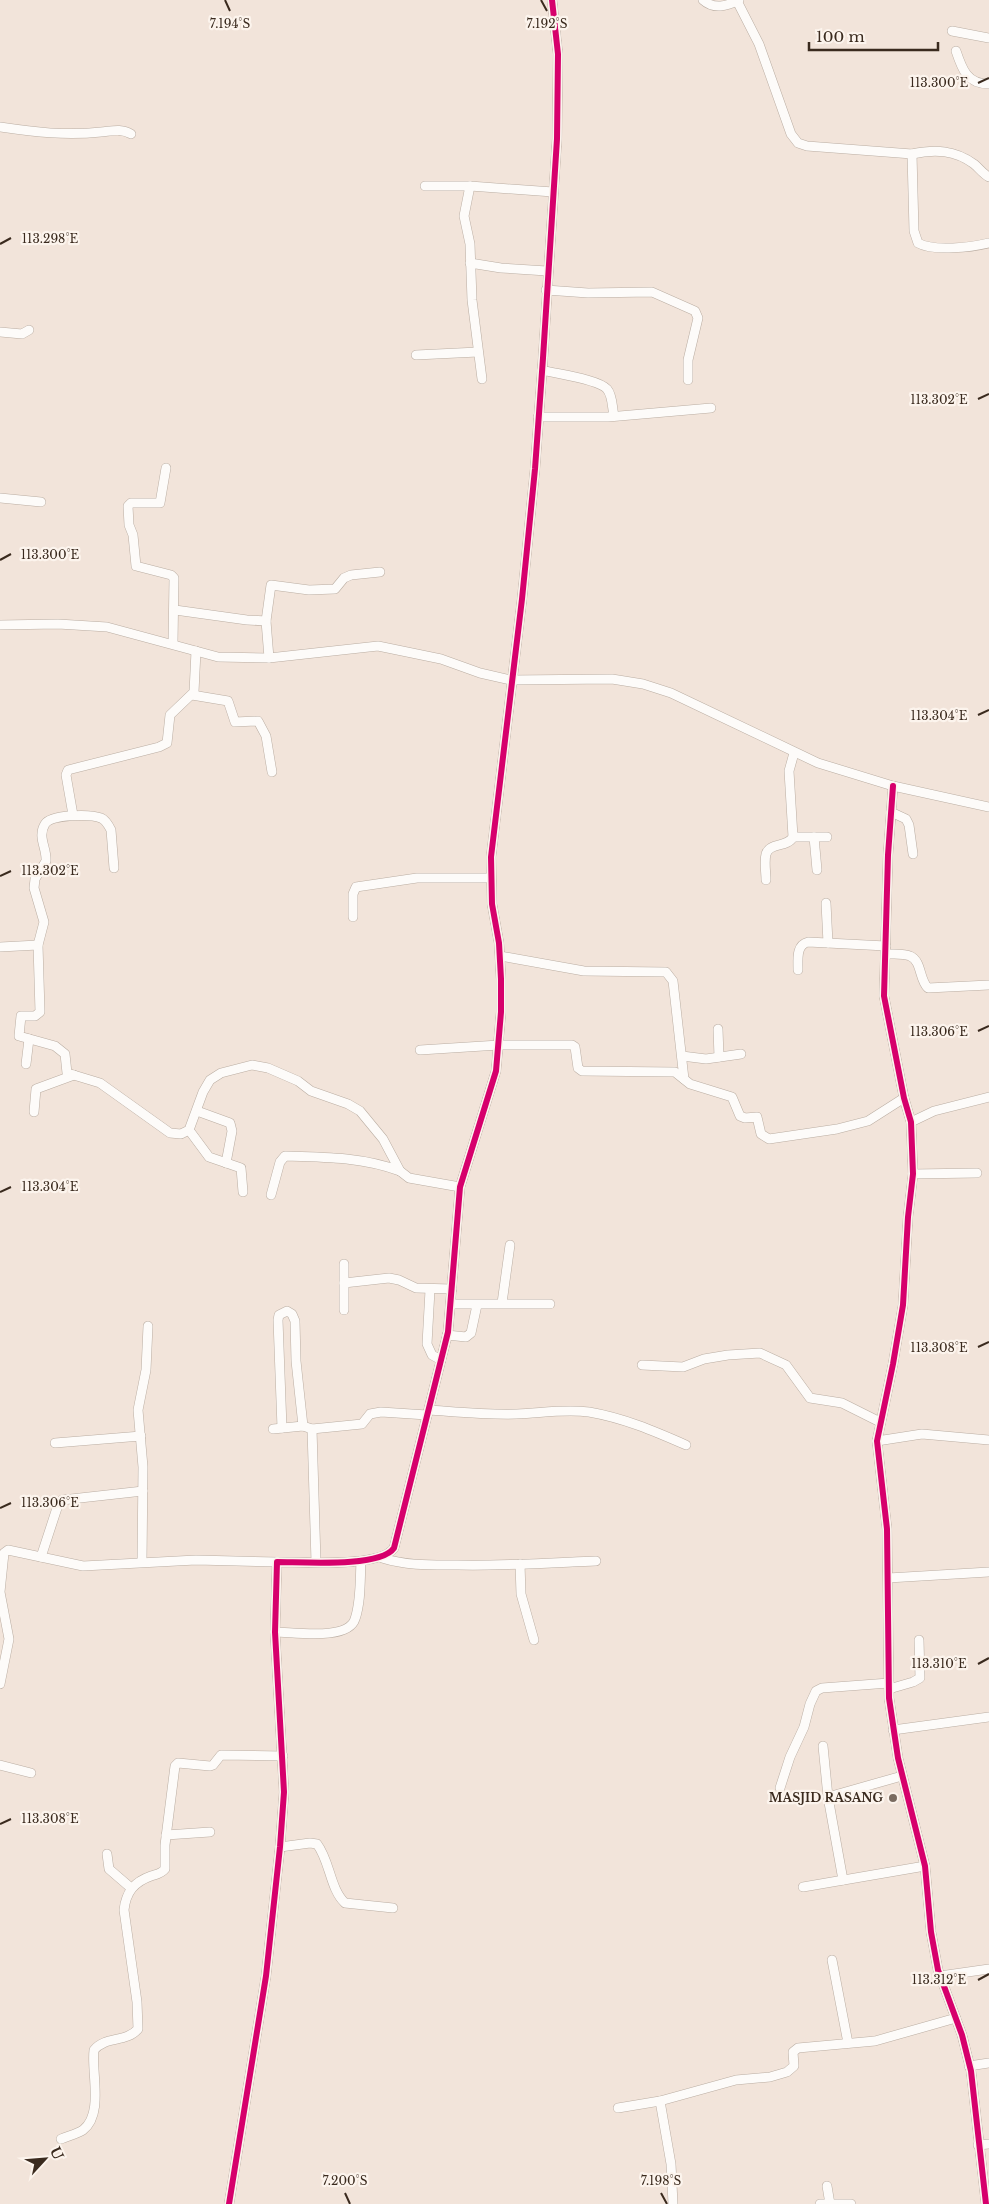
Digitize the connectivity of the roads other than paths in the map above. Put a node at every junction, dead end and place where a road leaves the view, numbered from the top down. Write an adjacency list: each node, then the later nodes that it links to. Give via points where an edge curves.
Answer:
1 (552, 0): 14 (street, via 558,54)
2 (703, 0): 3 (street, via 714,7)
3 (738, 1): 10 (street, via 756,37 791,134 798,143)
4 (952, 31): 5 (street)
5 (989, 38)
6 (956, 51): 7 (street, via 965,75 978,83)
7 (989, 84)
8 (0, 127): 9 (street, via 51,134 120,130)
9 (131, 134)
10 (912, 154): 11 (street, via 950,152 969,161); 15 (street, via 914,231 918,243 937,247)
11 (989, 177)
12 (425, 186): 13 (street)
13 (470, 186): 14 (street); 16 (street, via 464,216)
14 (553, 192): 17 (street)
15 (989, 242)
16 (470, 263): 17 (street); 21 (street)
17 (547, 271): 18 (street)
18 (546, 290): 23 (street); 25 (street, via 588,293 648,291 695,311 698,318 688,360)
19 (29, 330): 20 (street, via 22,334)
20 (0, 332)
21 (478, 352): 22 (street); 24 (street)
22 (416, 355)
23 (542, 370): 27 (street, via 604,387 611,397); 28 (street)
24 (482, 379)
25 (688, 380)
26 (711, 408): 27 (street)
27 (614, 416): 28 (street)
28 (538, 417): 39 (street)
29 (166, 468): 33 (street, via 160,503 131,503 128,506 129,525 135,565 173,576)
30 (0, 498): 31 (street)
31 (42, 502)
32 (380, 572): 34 (street, via 351,575 335,589 309,590 272,585)
33 (175, 610): 34 (street); 36 (street)
34 (266, 621): 38 (street)
35 (0, 625): 36 (street, via 107,627)
36 (173, 643): 37 (street)
37 (196, 651): 38 (street, via 218,656); 40 (street)
38 (269, 658): 39 (street, via 378,646 441,659)
39 (511, 680): 41 (street, via 612,679 643,684 671,693); 53 (street)
40 (192, 694): 42 (street, via 228,701 235,722 258,721 266,736); 46 (street, via 170,715 167,743 68,770 66,775)
41 (794, 753): 43 (street); 47 (street, via 789,771)
42 (272, 772)
43 (893, 786): 44 (street); 45 (street)
44 (989, 807)
45 (891, 812): 50 (street, via 906,819); 60 (street)
46 (73, 815): 51 (street, via 101,818 108,825); 58 (street, via 47,821 41,835 46,861 34,879 36,899 44,922)
47 (793, 837): 48 (street); 54 (street, via 787,844 768,850)
48 (814, 837): 49 (street); 52 (street)
49 (827, 837)
50 (913, 854)
51 (114, 868)
52 (817, 870)
53 (490, 878): 56 (street, via 417,878 356,887); 61 (street)
54 (766, 880)
55 (826, 903): 57 (street)
56 (353, 917)
57 (828, 943): 60 (street); 62 (street, via 803,943 799,947)
58 (38, 945): 59 (street); 65 (street, via 40,1012 35,1016 22,1016 18,1035)
59 (0, 947)
60 (886, 950): 63 (street, via 911,956 928,988); 75 (street, via 884,996)
61 (500, 956): 66 (street); 69 (street, via 584,970 666,972 672,981)
62 (798, 970)
63 (989, 985)
64 (718, 1028): 70 (street)
65 (29, 1039): 71 (street); 72 (street, via 60,1049 66,1058 66,1072)
66 (499, 1045): 67 (street); 73 (street, via 572,1045 578,1068 582,1071 675,1072); 84 (street, via 489,1098)
67 (420, 1050)
68 (742, 1054): 70 (street)
69 (682, 1056): 70 (street, via 706,1060); 73 (street)
70 (719, 1057)
71 (26, 1064)
72 (74, 1075): 77 (street, via 36,1088); 79 (street, via 100,1083 170,1133 181,1134)
73 (684, 1079): 75 (street, via 690,1084 734,1098 740,1116 757,1117 761,1134 769,1139 837,1129 868,1120)
74 (989, 1097): 78 (street, via 934,1111)
75 (904, 1098): 78 (street)
76 (198, 1110): 79 (street); 80 (street, via 230,1123 232,1131); 81 (street, via 210,1080 221,1072 252,1065 268,1068 298,1081 310,1091 360,1111 383,1139)
77 (34, 1112)
78 (911, 1122): 83 (street)
79 (189, 1130): 80 (street, via 208,1157)
80 (226, 1163): 85 (street, via 241,1168)
81 (400, 1171): 84 (street, via 419,1181); 86 (street, via 338,1157 285,1156 280,1162)
82 (978, 1173): 83 (street)
83 (913, 1174): 102 (street, via 903,1305)
84 (460, 1187): 91 (street)
85 (242, 1192)
86 (271, 1196)
87 (510, 1245): 92 (street)
88 (344, 1264): 89 (street)
89 (344, 1283): 90 (street, via 390,1278); 96 (street)
90 (430, 1290): 91 (street); 99 (street, via 427,1344 432,1356)
91 (452, 1290): 93 (street)
92 (502, 1303): 94 (street); 95 (street)
93 (451, 1304): 95 (street); 98 (street)
94 (550, 1304)
95 (477, 1305): 98 (street, via 471,1333 460,1337)
96 (344, 1310)
97 (148, 1326): 104 (street, via 146,1370 138,1399)
98 (447, 1335): 99 (street)
99 (441, 1360): 101 (street)
100 (642, 1365): 102 (street, via 683,1367 728,1354 760,1353 786,1365 810,1398 842,1403)
101 (428, 1413): 103 (street, via 381,1412 370,1414 362,1424); 108 (street, via 589,1412 636,1422); 111 (street, via 394,1548)
102 (880, 1422): 106 (street)
103 (308, 1428): 103 (street, via 278,1428 278,1320 286,1311 295,1321 296,1361); 115 (street)
104 (141, 1436): 107 (street); 109 (street)
105 (989, 1440): 106 (street, via 922,1434)
106 (877, 1441): 119 (street, via 887,1529)
107 (55, 1443)
108 (686, 1445)
109 (143, 1491): 110 (street, via 62,1500); 113 (street)
110 (41, 1557): 113 (street, via 83,1566); 123 (street, via 15,1550 4,1554 0,1592 9,1645)
111 (382, 1558): 116 (street); 117 (street, via 414,1565)
112 (596, 1561): 117 (street)
113 (142, 1562): 114 (street)
114 (277, 1562): 115 (street); 120 (street)
115 (316, 1562): 116 (street)
116 (361, 1562): 120 (street, via 355,1620 349,1628 335,1634)
117 (520, 1564): 121 (street, via 521,1594)
118 (989, 1572): 119 (street)
119 (888, 1578): 124 (street)
120 (276, 1632): 128 (street)
121 (534, 1640)
122 (919, 1640): 124 (street, via 920,1678)
123 (0, 1684)
124 (889, 1686): 126 (street); 132 (street, via 822,1688 816,1691)
125 (989, 1717): 126 (street)
126 (893, 1730): 131 (street)
127 (824, 1746): 133 (street)
128 (282, 1756): 135 (street, via 221,1755 210,1766 176,1764); 136 (street, via 284,1792)
129 (0, 1765): 130 (street)
130 (31, 1773)
131 (902, 1776): 133 (street); 138 (street)
132 (780, 1788)
133 (828, 1797): 139 (street)
134 (210, 1832): 135 (street)
135 (166, 1835): 141 (street, via 164,1872)
136 (280, 1848): 142 (street, via 315,1843 345,1903); 156 (street, via 266,1976)
137 (107, 1854): 141 (street, via 109,1869)
138 (925, 1866): 139 (street); 145 (street, via 931,1932)
139 (843, 1880): 140 (street)
140 (802, 1887)
141 (130, 1888): 152 (street, via 124,1910 138,2029 132,2035 103,2042 94,2050 96,2079 92,2118 83,2130)
142 (393, 1908)
143 (832, 1960): 147 (street)
144 (989, 1969): 145 (street)
145 (940, 1976): 146 (street)
146 (956, 2018): 147 (street, via 891,2038); 149 (street)
147 (848, 2044): 150 (street, via 798,2048 794,2052 794,2066 787,2072 736,2080)
148 (989, 2063): 149 (street)
149 (970, 2066): 154 (street)
150 (660, 2101): 151 (street); 157 (street)
151 (618, 2108)
152 (61, 2139)
153 (989, 2144): 154 (street)
154 (978, 2145): 161 (street)
155 (827, 2186): 159 (street)
156 (229, 2204)
157 (673, 2204)
158 (820, 2204): 159 (street)
159 (830, 2204): 160 (street)
160 (851, 2204)
161 (986, 2204)

